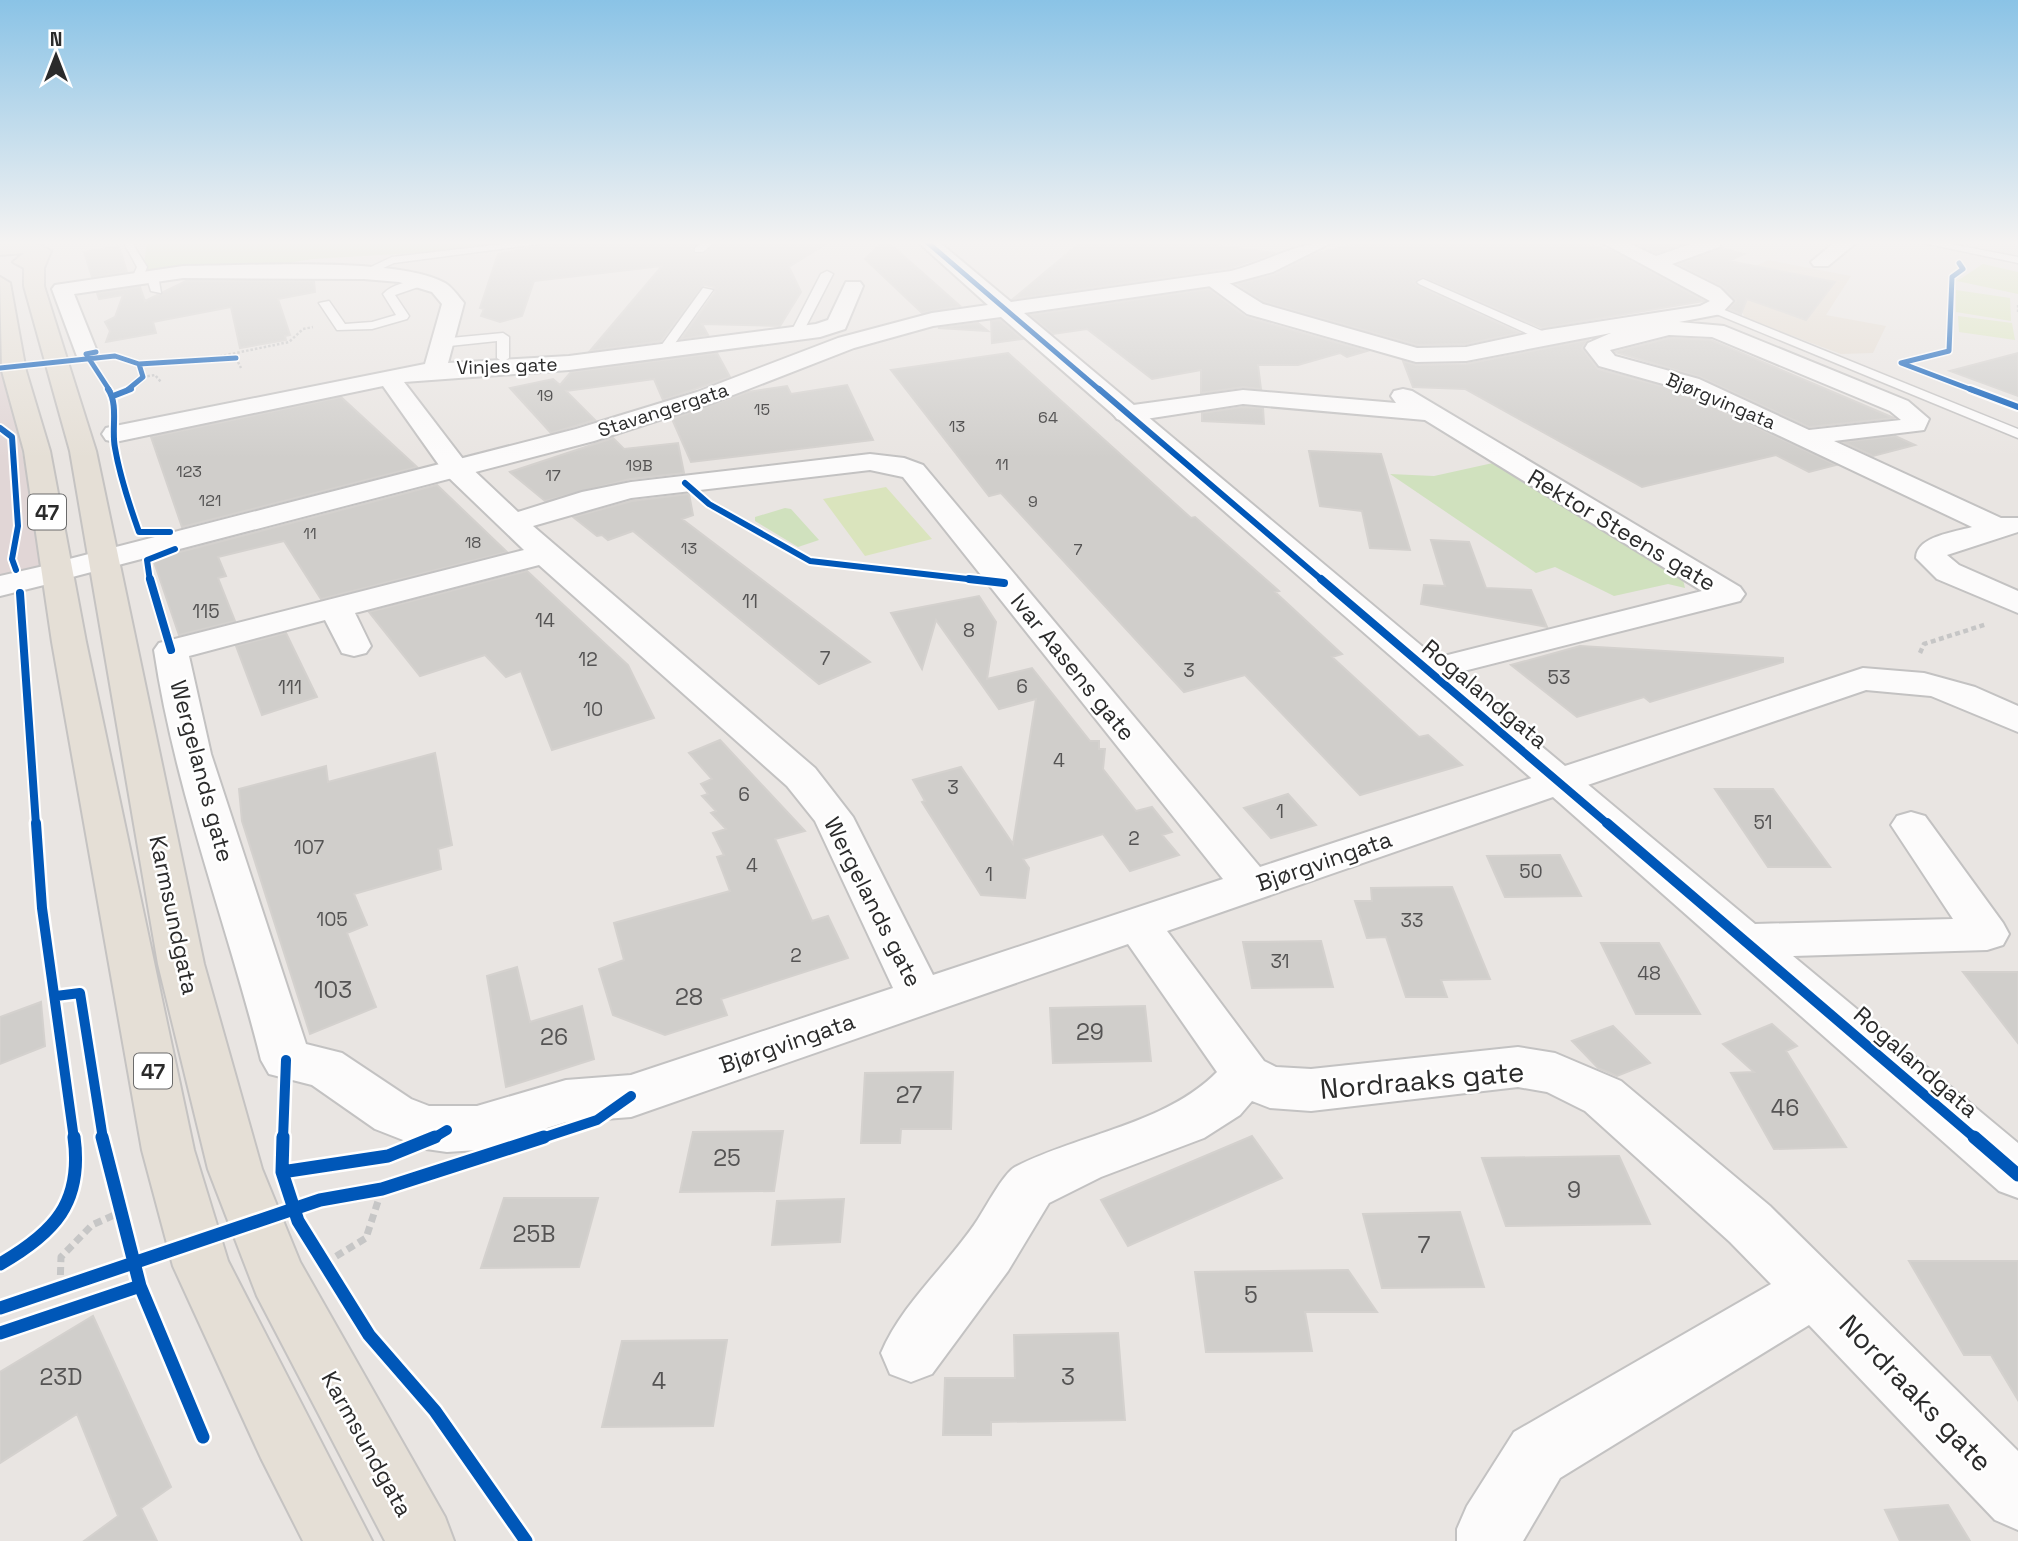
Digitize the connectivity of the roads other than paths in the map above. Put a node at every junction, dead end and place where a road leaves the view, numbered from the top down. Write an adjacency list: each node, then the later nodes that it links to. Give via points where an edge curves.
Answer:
1 (5, 314): 34 (main road, Karmsundgata / 47, via 14,371 37,452)
2 (43, 314): 34 (main road, Karmsundgata / 47, via 80,440)
3 (71, 314): 20 (street)
4 (332, 314): 5 (lane, via 341,327 391,321)
5 (402, 314)
6 (449, 314): 18 (street)
7 (690, 314): 19 (lane)
8 (806, 314): 16 (lane)
9 (841, 314): 16 (street, Vinjes gate, via 837,324)
10 (977, 314): 30 (street, Stavangergata, via 887,330 650,415)
11 (1010, 314): 26 (street, Rogalandgata)
12 (1272, 314): 17 (street, via 1401,352 1433,356 1466,354)
13 (1494, 314): 17 (lane)
14 (1684, 314): 17 (street)
15 (1725, 314): 28 (lane)
16 (796, 334): 19 (street, Vinjes gate)
17 (1545, 337)
18 (440, 343): 21 (lane, via 503,337); 22 (street)
19 (667, 351): 22 (street, Vinjes gate, via 569,363)
20 (86, 354)
21 (503, 358)
22 (436, 369): 23 (street, Vinjes gate)
23 (390, 379): 27 (street); 30 (street, Wergelands gate)
24 (1403, 396): 25 (street, Rektor Steens gate)
25 (1429, 413): 26 (street, Rektor Steens gate, via 1243,397); 39 (street, Rektor Steens gate, via 1729,594)
26 (1126, 414): 39 (street, Rogalandgata)
27 (115, 434)
28 (2018, 434)
29 (1806, 438): 29 (street, Bjørgvingata, via 1842,430 1902,428 1915,425 1916,419 1899,406 1716,331 1669,328 1610,340 1596,348 1607,361 1690,384); 32 (street, Bjørgvingata)
30 (456, 469): 31 (street, Wergelands gate); 34 (street, Stavangergata)
31 (513, 523): 33 (street, Wergelands gate); 43 (street, Ivar Aasens gate, via 631,490 870,462 904,466 913,471)
32 (2008, 526): 36 (street, Bjørgvingata, via 1939,547 1931,552 1931,558 1948,572)
33 (545, 554): 37 (street, Wergelands gate); 46 (street, Wergelands gate, via 801,777 833,817)
34 (80, 566): 35 (street, Stavangergata); 53 (main road, Karmsundgata / 47, via 168,1150 201,1266); 54 (main road, Karmsundgata / 47, via 235,1169 277,1277)
35 (0, 586)
36 (2018, 604)
37 (336, 608): 38 (street); 47 (street, Wergelands gate, via 171,650 178,704)
38 (354, 646)
39 (1428, 670): 41 (street, Rogalandgata)
40 (2018, 722): 41 (street, Bjørgvingata, via 1965,695 1908,679 1863,679)
41 (1559, 781): 43 (street, Bjørgvingata); 45 (street, Rogalandgata)
42 (1911, 825): 45 (street, via 1987,934)
43 (1252, 886): 44 (street, Bjørgvingata)
44 (1138, 924): 46 (street, Bjørgvingata); 48 (street)
45 (1746, 941): 49 (street, Rogalandgata)
46 (921, 997): 47 (street, Bjørgvingata, via 631,1096 566,1101 477,1128 426,1127 393,1114 325,1067)
47 (286, 1060)
48 (1246, 1075): 50 (street, Nordraaks gate, via 1270,1087 1311,1090 1518,1067 1555,1073 1603,1096 1750,1224); 51 (street, via 1223,1100 1186,1123 1082,1161 1030,1186 988,1253)
49 (2018, 1175)
50 (1814, 1290): 52 (street, Nordraaks gate); 55 (street, via 1537,1455 1490,1529)
51 (911, 1353)
52 (2018, 1497)
53 (339, 1541)
54 (421, 1541)
55 (1490, 1541)

